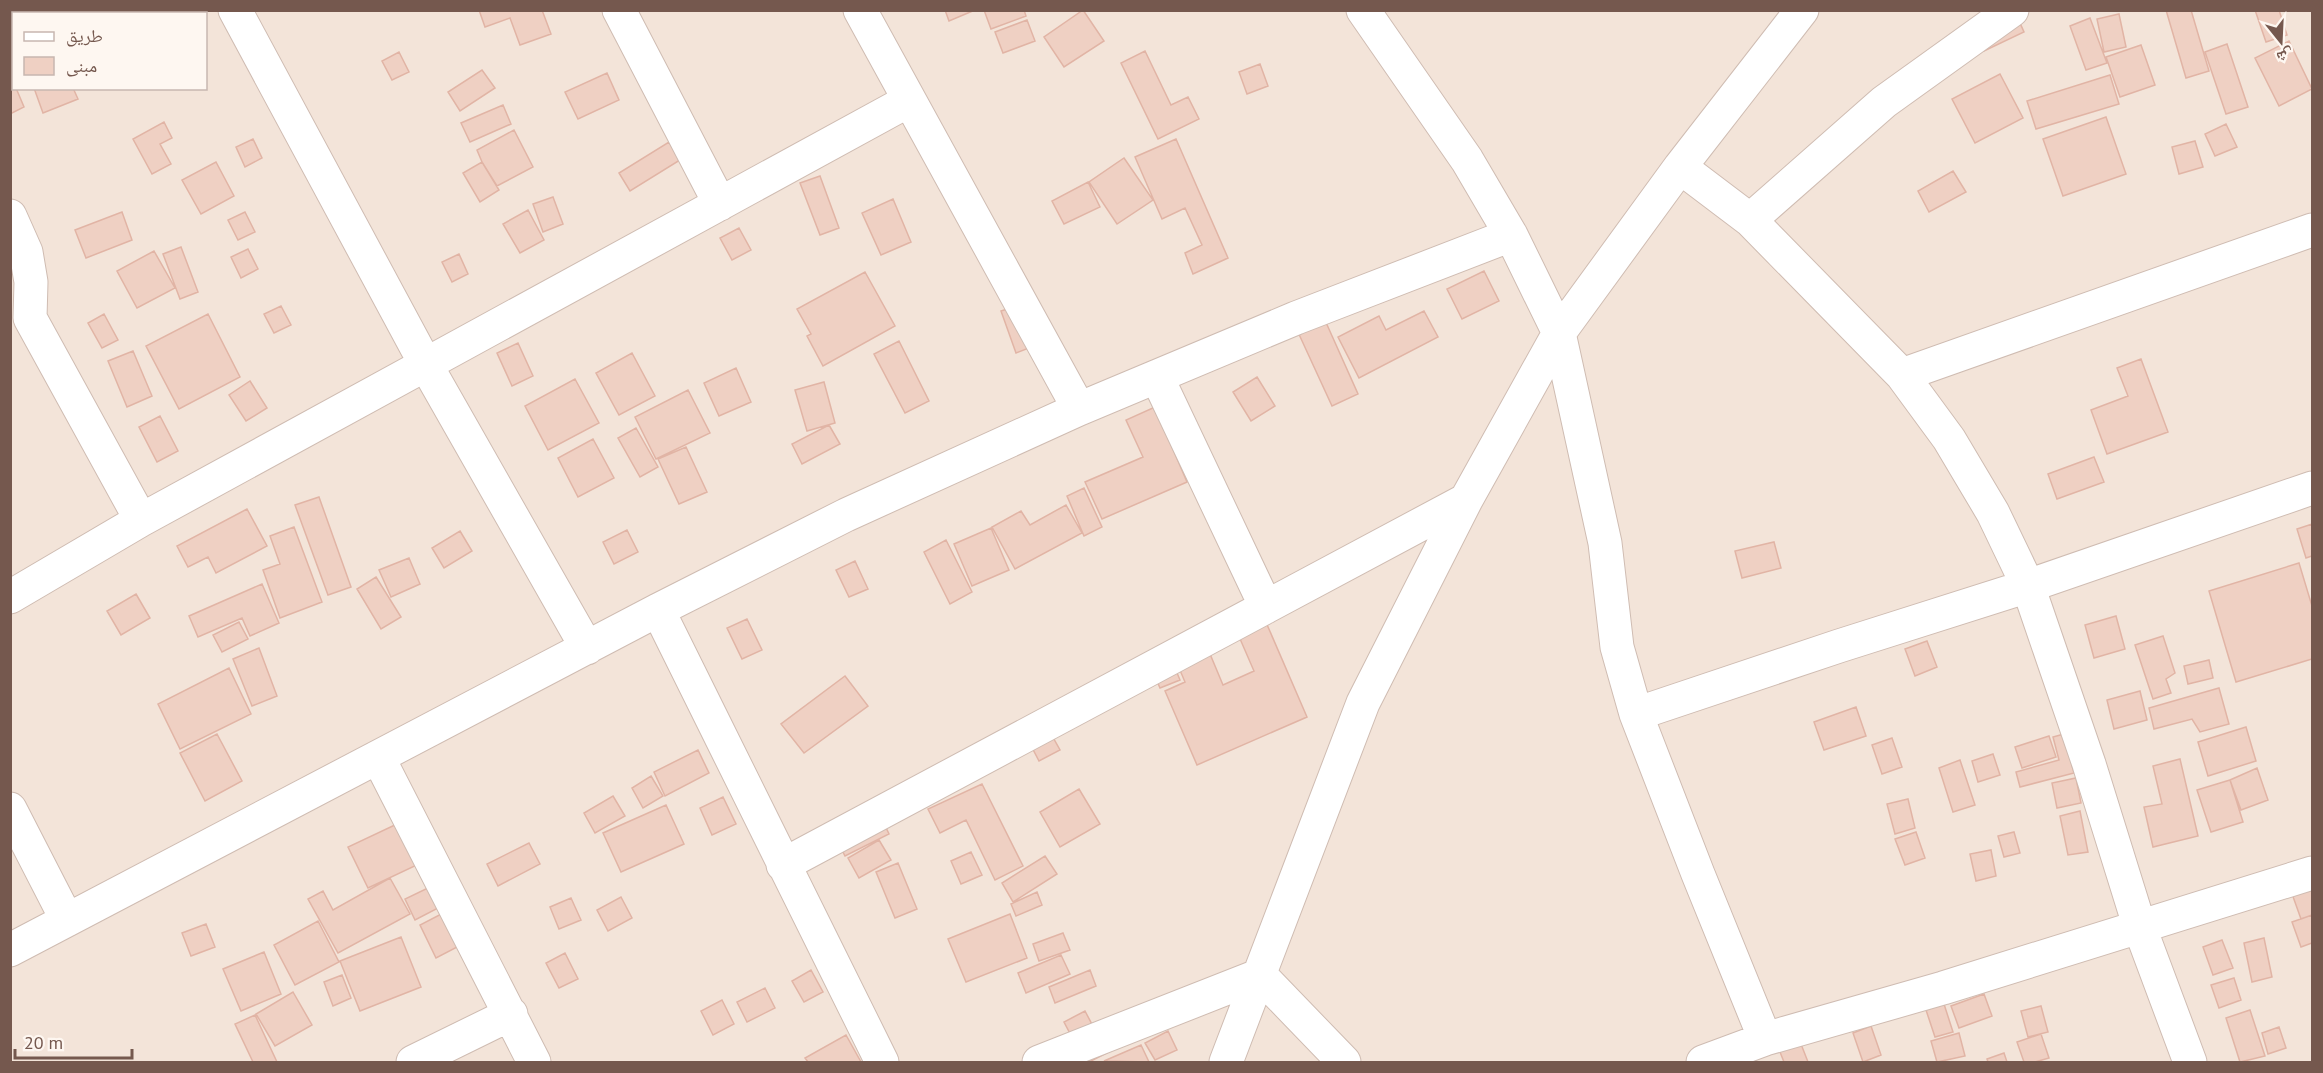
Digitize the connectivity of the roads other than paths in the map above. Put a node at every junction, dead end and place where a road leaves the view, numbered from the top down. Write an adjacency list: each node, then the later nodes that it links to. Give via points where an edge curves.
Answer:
1 (235, 10): 16 (street)
2 (619, 10): 9 (street)
3 (860, 10): 7 (street)
4 (1363, 10): 13 (street, via 1467,160)
5 (1802, 10): 8 (street)
6 (2013, 10): 11 (street, via 1884,102)
7 (908, 101): 9 (street); 19 (street)
8 (1680, 167): 11 (street); 15 (street)
9 (720, 204): 16 (street)
10 (10, 216): 14 (street, via 26,252 31,282)
11 (1750, 220): 17 (street)
12 (2313, 230): 17 (street)
13 (1511, 235): 15 (street); 18 (street)
14 (20, 324): 22 (street)
15 (1559, 333): 21 (street); 28 (street, via 1605,543 1617,646)
16 (426, 365): 22 (street); 27 (street)
17 (1902, 375): 23 (street, via 1993,513)
18 (1157, 376): 19 (street); 25 (street)
19 (1080, 409): 26 (street, via 846,515)
20 (2313, 488): 23 (street)
21 (1466, 500): 25 (street); 36 (street, via 1363,703)
22 (141, 520): 24 (street)
23 (2028, 586): 28 (street); 34 (street)
24 (10, 597)
25 (1266, 607): 31 (street)
26 (658, 610): 27 (street); 31 (street)
27 (587, 648): 29 (street)
28 (1636, 714): 38 (street)
29 (378, 757): 33 (street); 37 (street)
30 (10, 809): 33 (street)
31 (783, 865): 41 (street)
32 (2313, 873): 34 (street)
33 (67, 920): 35 (street)
34 (2140, 928): 38 (street); 46 (street)
35 (10, 950)
36 (1260, 975): 42 (street); 43 (street); 44 (street)
37 (511, 1014): 39 (street); 40 (street)
38 (1765, 1039): 45 (street)
39 (413, 1062)
40 (534, 1062)
41 (882, 1062)
42 (1039, 1062)
43 (1226, 1062)
44 (1344, 1062)
45 (1703, 1062)
46 (2190, 1062)

